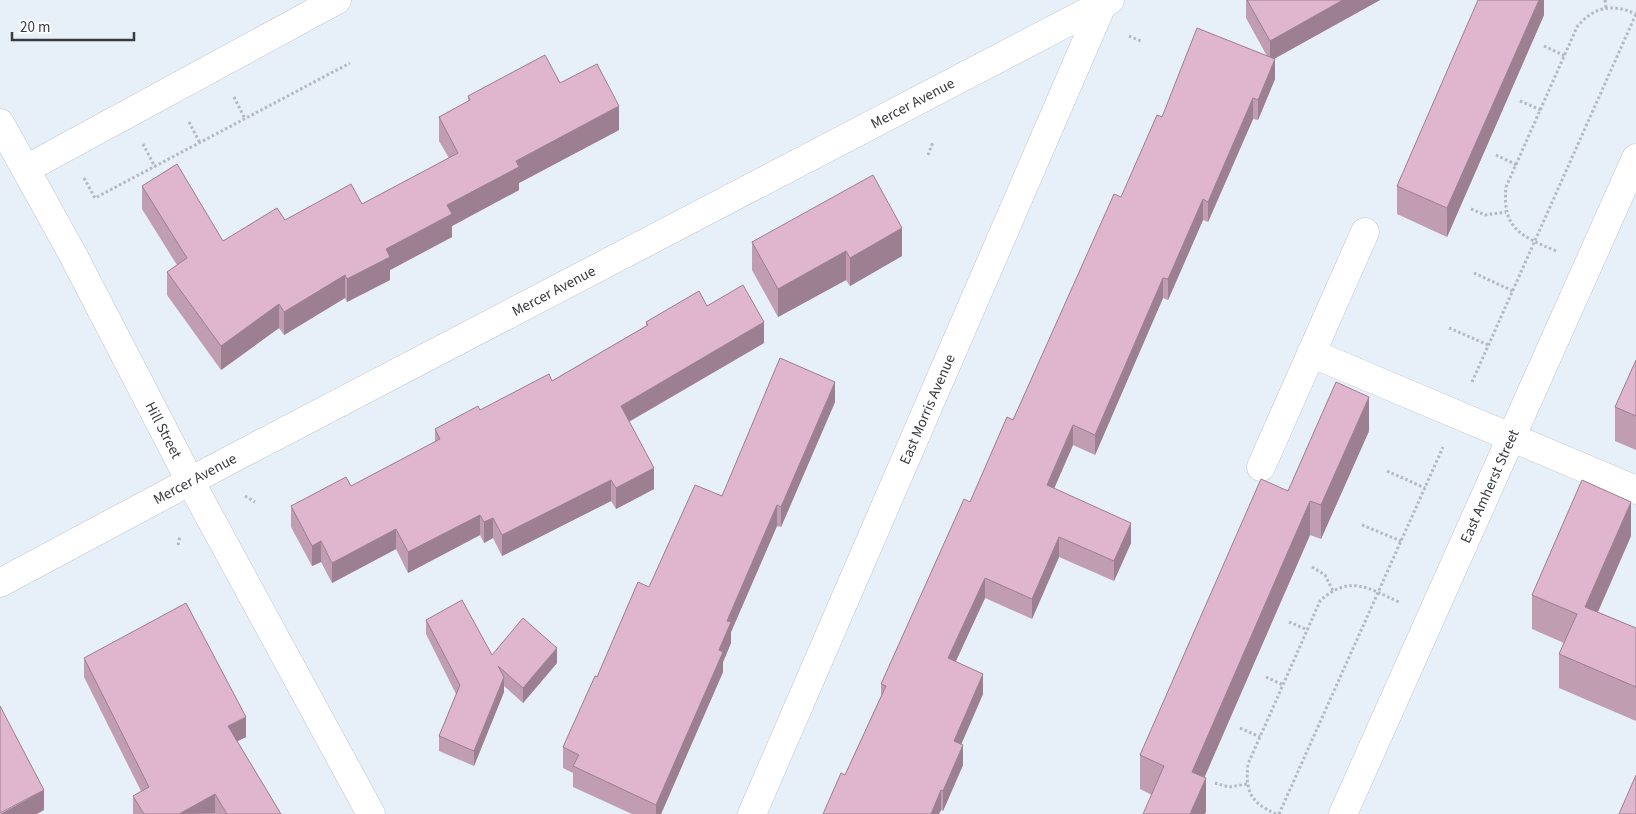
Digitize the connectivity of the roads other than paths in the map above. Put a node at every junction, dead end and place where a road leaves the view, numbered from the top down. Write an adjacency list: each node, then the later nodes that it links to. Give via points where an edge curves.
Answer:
1 (337, 0): 5 (street)
2 (1106, 2): 10 (street, Mercer Avenue); 14 (street, East Morris Avenue)
3 (0, 122): 5 (street, Hill Street)
4 (1636, 158): 8 (street, East Amherst Street)
5 (26, 169): 10 (street, Hill Street)
6 (1365, 232): 7 (street)
7 (1311, 352): 8 (street); 9 (street)
8 (1512, 436): 11 (street); 15 (street, East Amherst Street)
9 (1261, 467)
10 (190, 481): 12 (street, Mercer Avenue); 13 (street, Hill Street)
11 (1636, 490)
12 (0, 583)
13 (371, 814)
14 (752, 814)
15 (1343, 814)

